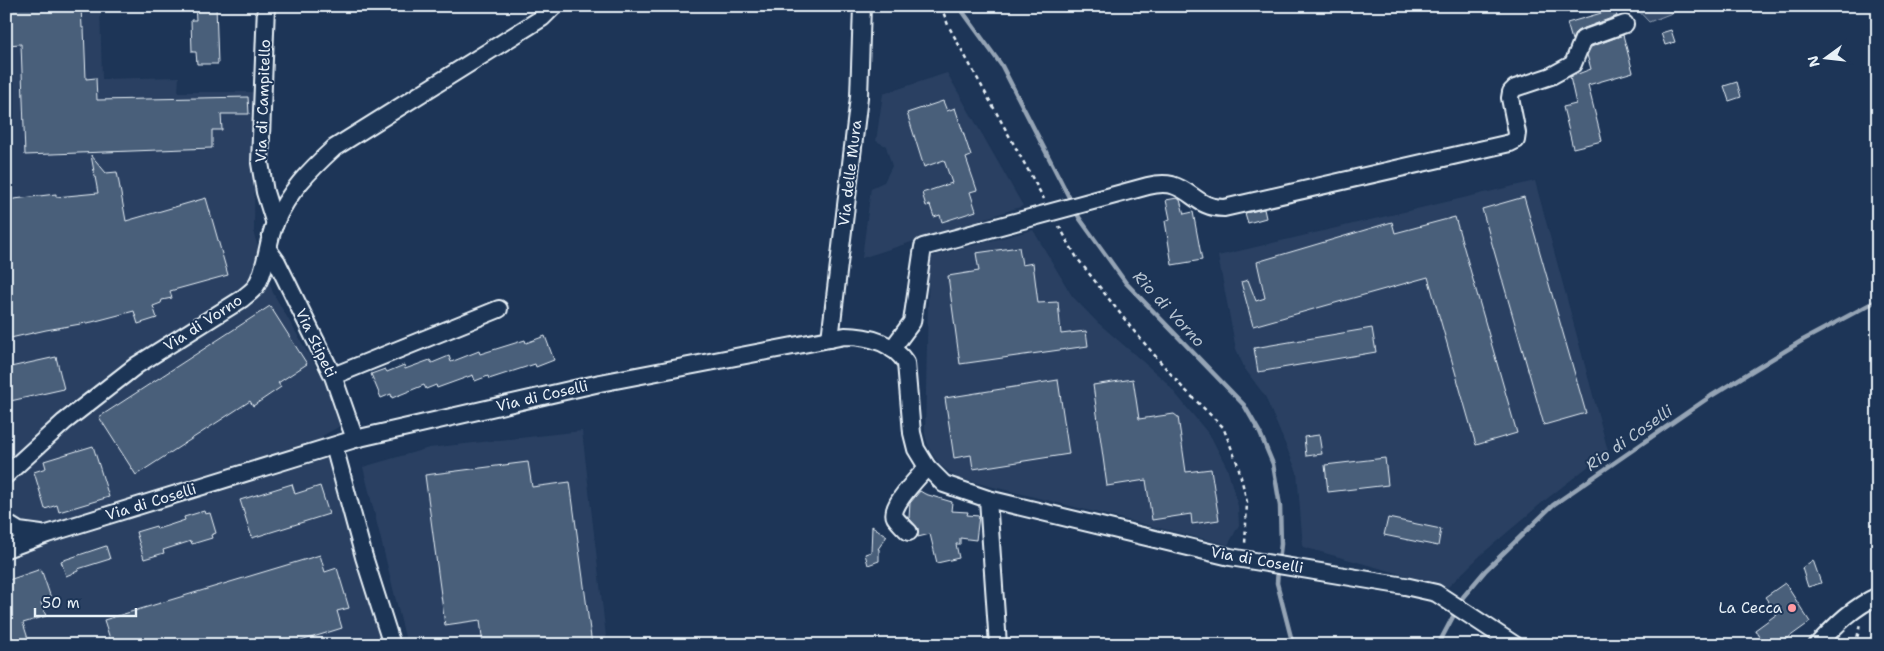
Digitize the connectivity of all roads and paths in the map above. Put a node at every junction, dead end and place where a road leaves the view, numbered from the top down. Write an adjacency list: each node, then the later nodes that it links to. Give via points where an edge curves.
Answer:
1 (266, 6): 7 (street, Via di Campitello, via 260,163)
2 (554, 6): 7 (street, Via di Vorno, via 542,18 334,148 309,170)
3 (862, 6): 10 (street, Via delle Mura, via 859,97)
4 (942, 6): 6 (path, via 948,25 1036,182)
5 (1625, 24): 6 (street, via 1583,39 1573,64 1511,92 1517,133 1516,140 1510,143 1224,208 1202,204 1173,185 1164,183)
6 (1057, 210): 11 (street, via 923,247 912,322); 22 (path, via 1077,258 1133,330 1222,427 1238,465 1247,502)
7 (274, 224): 8 (street, Via di Vorno)
8 (269, 251): 12 (street, Via Stipeti); 16 (street, Via di Vorno, via 256,286 242,299 137,365 64,422)
9 (499, 309): 12 (street)
10 (830, 338): 11 (street, Via di Coselli, via 864,336); 13 (street, Via di Coselli, via 600,383)
11 (892, 349): 15 (street, Via di Coselli, via 906,363 912,433 916,449)
12 (333, 376): 13 (street, Via Stipeti)
13 (356, 439): 14 (street, Via di Coselli)
14 (334, 446): 20 (street, Via di Coselli); 24 (street)
15 (927, 467): 17 (street, Via di Coselli, via 944,484); 19 (street, via 894,512 895,518)
16 (6, 475)
17 (988, 499): 22 (street, Via di Coselli); 25 (street)
18 (6, 523): 20 (street, via 19,532)
19 (909, 532)
20 (47, 534): 21 (street, Via di Coselli)
21 (6, 549)
22 (1244, 560): 26 (street, Via di Coselli, via 1436,593)
23 (1878, 596): 27 (street, via 1842,619)
24 (392, 645)
25 (998, 645)
26 (1515, 645)
27 (1817, 645)

